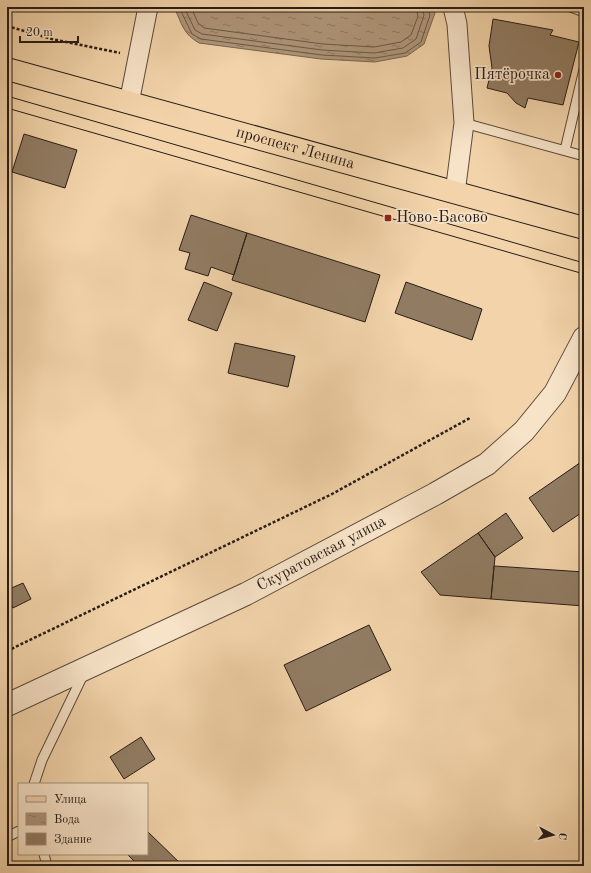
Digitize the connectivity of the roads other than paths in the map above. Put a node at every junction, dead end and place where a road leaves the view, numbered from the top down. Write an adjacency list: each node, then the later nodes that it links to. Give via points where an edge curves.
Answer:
1 (148, 7): 7 (street)
2 (453, 7): 8 (street, via 457,24)
3 (571, 7): 4 (lane)
4 (584, 12)
5 (7, 69): 7 (main road, проспект Ленина)
6 (584, 70): 9 (lane)
7 (129, 103): 11 (main road, проспект Ленина)
8 (464, 123): 9 (lane); 11 (street)
9 (565, 150): 10 (lane)
10 (584, 156)
11 (455, 193): 12 (main road, проспект Ленина)
12 (584, 228)
13 (584, 338): 14 (street, Скуратовская улица, via 555,393 524,431 487,464 246,594)
14 (87, 668): 15 (street, Скуратовская улица); 16 (lane, via 42,760)
15 (7, 705)
16 (34, 783)
17 (18, 832): 18 (lane)
18 (7, 837)
19 (44, 855): 20 (lane)
20 (47, 866)

